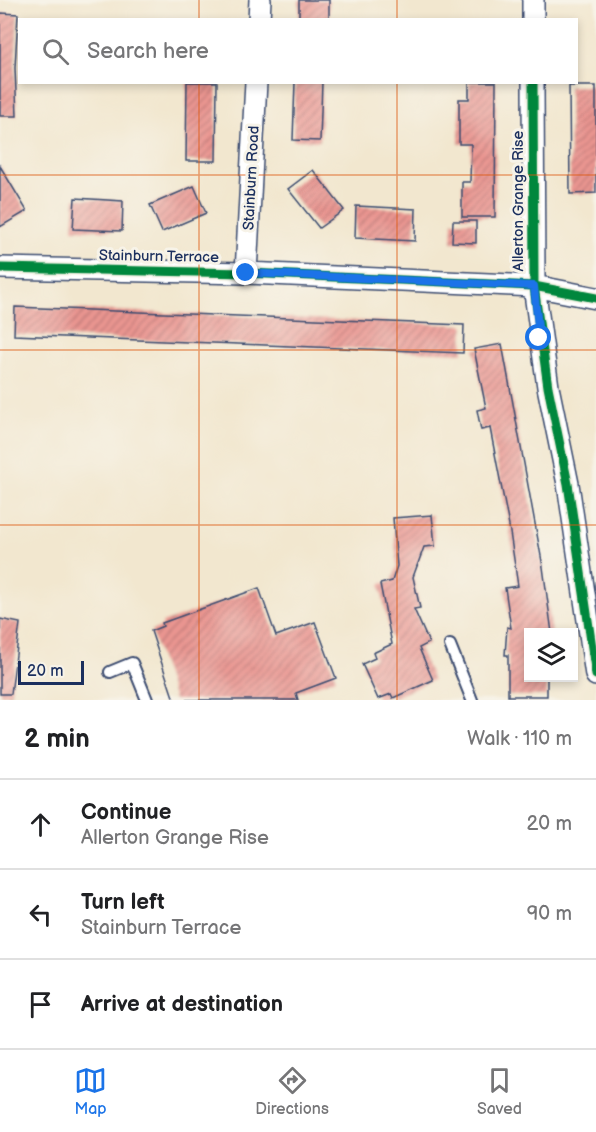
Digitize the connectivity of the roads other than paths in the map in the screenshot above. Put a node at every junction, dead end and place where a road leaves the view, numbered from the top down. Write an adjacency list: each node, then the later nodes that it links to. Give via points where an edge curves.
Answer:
1 (260, 0): 3 (street)
2 (533, 0): 4 (street)
3 (259, 18)
4 (533, 18)
5 (256, 84): 8 (street, Stainburn Road)
6 (533, 84): 9 (street, Allerton Grange Rise)
7 (0, 268): 8 (street, Stainburn Terrace)
8 (246, 273): 9 (street, Stainburn Terrace)
9 (534, 286): 10 (street, Stainburn Terrace); 13 (street, Allerton Grange Rise)
10 (596, 297)
11 (450, 645): 15 (lane)
12 (110, 672): 14 (lane, via 132,663)
13 (596, 675)
14 (147, 700)
15 (472, 700)

